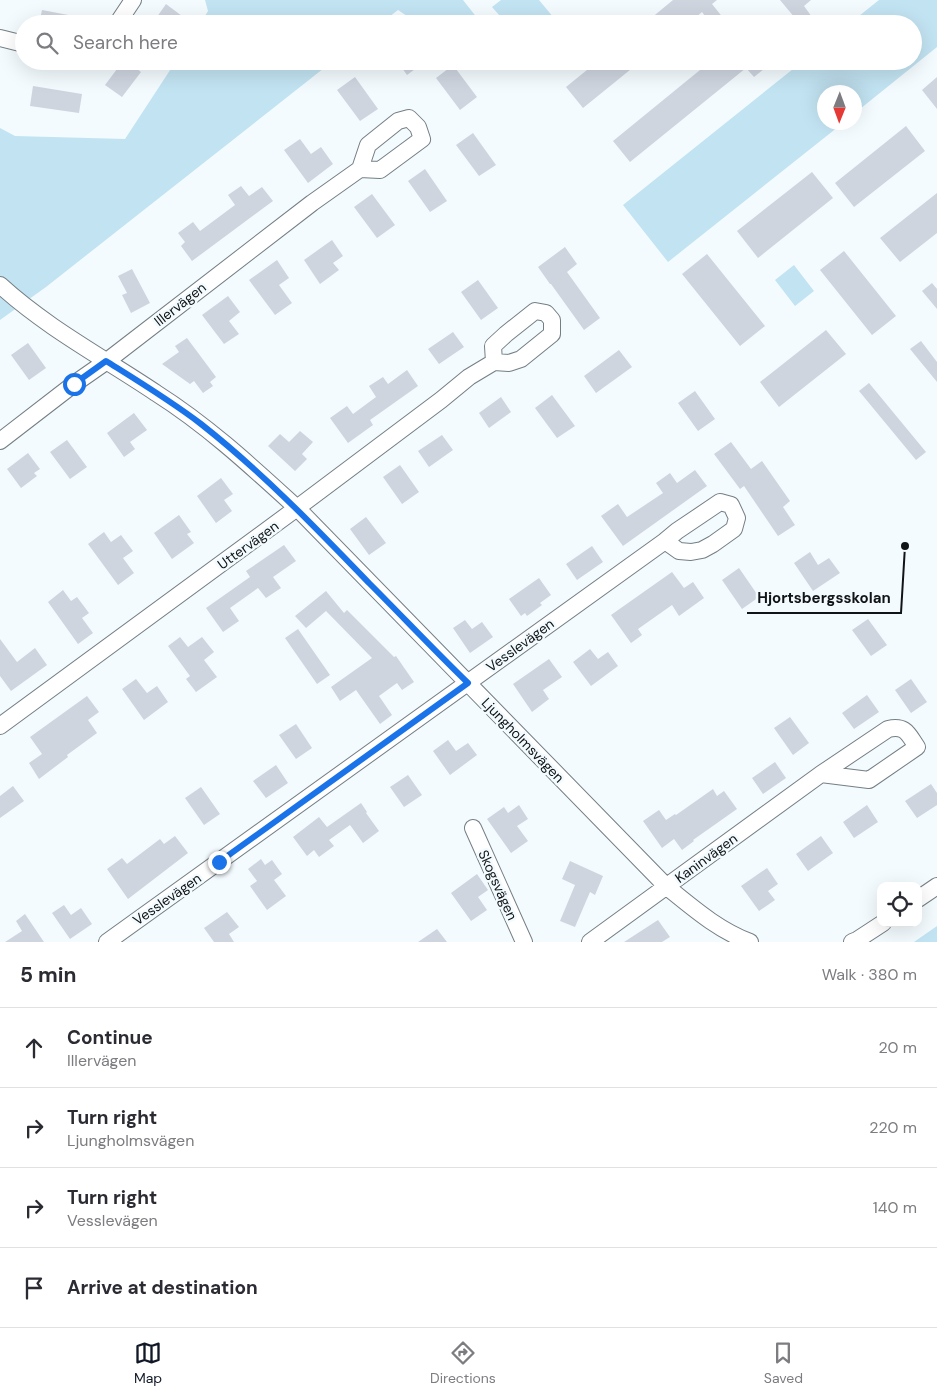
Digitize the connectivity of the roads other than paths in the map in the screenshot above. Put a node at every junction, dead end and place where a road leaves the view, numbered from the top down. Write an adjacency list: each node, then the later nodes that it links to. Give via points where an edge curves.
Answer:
1 (133, 0): 2 (street)
2 (123, 15)
3 (0, 38): 4 (street)
4 (15, 42)
5 (360, 169): 7 (street, Illervägen, via 304,208)
6 (0, 285): 7 (street, Ljungholmsvägen, via 60,332)
7 (106, 361): 9 (street, Illervägen); 10 (street, Ljungholmsvägen, via 200,423)
8 (494, 362): 10 (street, Uttervägen, via 469,376)
9 (0, 441)
10 (297, 508): 12 (street, Ljungholmsvägen); 13 (street, Uttervägen)
11 (665, 542): 12 (street, Vesslevägen)
12 (468, 683): 17 (street, Ljungholmsvägen); 20 (street, Vesslevägen)
13 (0, 726)
14 (822, 774): 14 (street, Kaninvägen, via 869,780 917,747 906,731 898,727 888,729); 17 (street, Kaninvägen)
15 (473, 828): 21 (street, Skogsvägen)
16 (937, 886): 18 (street)
17 (667, 887): 22 (street, Kaninvägen); 23 (street, Ljungholmsvägen, via 704,918)
18 (922, 897)
19 (877, 927): 24 (street)
20 (107, 942)
21 (524, 942)
22 (590, 942)
23 (750, 942)
24 (852, 942)

